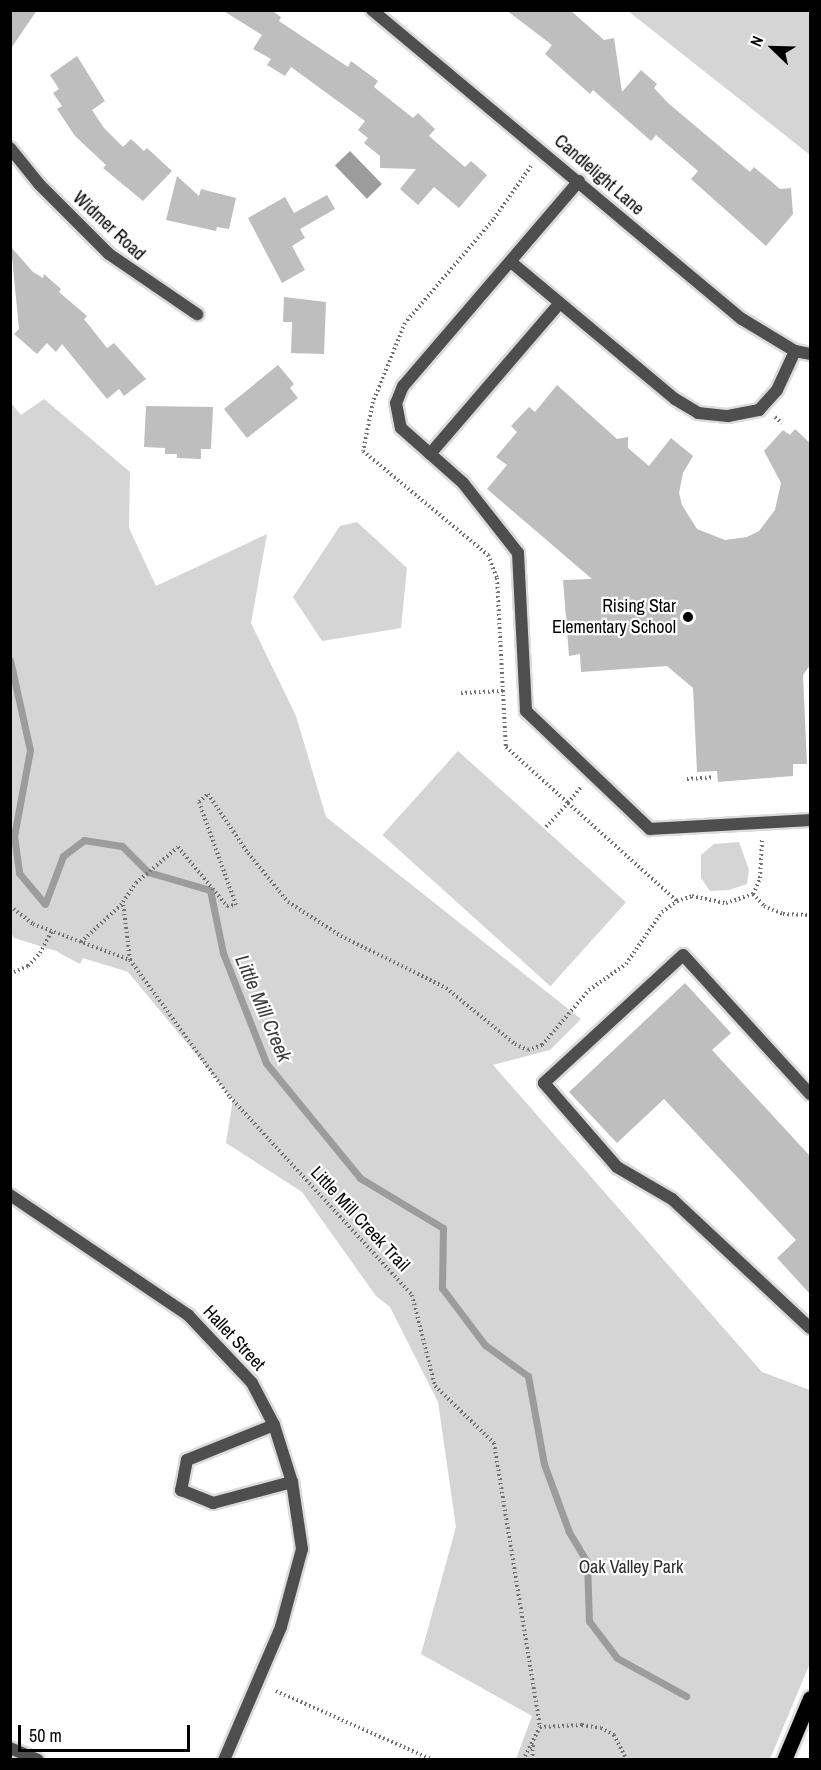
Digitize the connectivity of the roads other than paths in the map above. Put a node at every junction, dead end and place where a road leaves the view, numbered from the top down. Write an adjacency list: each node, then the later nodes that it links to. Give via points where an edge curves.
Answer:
1 (372, 10): 3 (street, Candlelight Lane)
2 (10, 148): 6 (street, Widmer Road, via 39,184 109,254)
3 (579, 181): 4 (street); 7 (street, Candlelight Lane, via 742,319)
4 (511, 262): 5 (street); 9 (street, via 403,386 396,403 401,428)
5 (560, 303): 7 (street, via 675,399 698,413 728,416 759,410 777,390); 9 (street)
6 (197, 314)
7 (795, 351): 8 (street, Candlelight Lane)
8 (810, 354)
9 (430, 454): 10 (street, via 463,483 518,553 526,711 650,829)
10 (810, 820)
11 (810, 1094): 13 (street, via 683,955 544,1083 617,1167 672,1199)
12 (10, 1195): 14 (street, Hallet Street, via 188,1315 252,1383)
13 (810, 1328)
14 (274, 1425): 15 (street, Hallet Street); 15 (street, via 187,1460 181,1490 213,1503)
15 (292, 1482): 19 (street, Hallet Street, via 302,1549 281,1627)
16 (810, 1698): 20 (main road)
17 (10, 1748): 18 (street)
18 (38, 1760)
19 (224, 1760)
20 (784, 1760)

